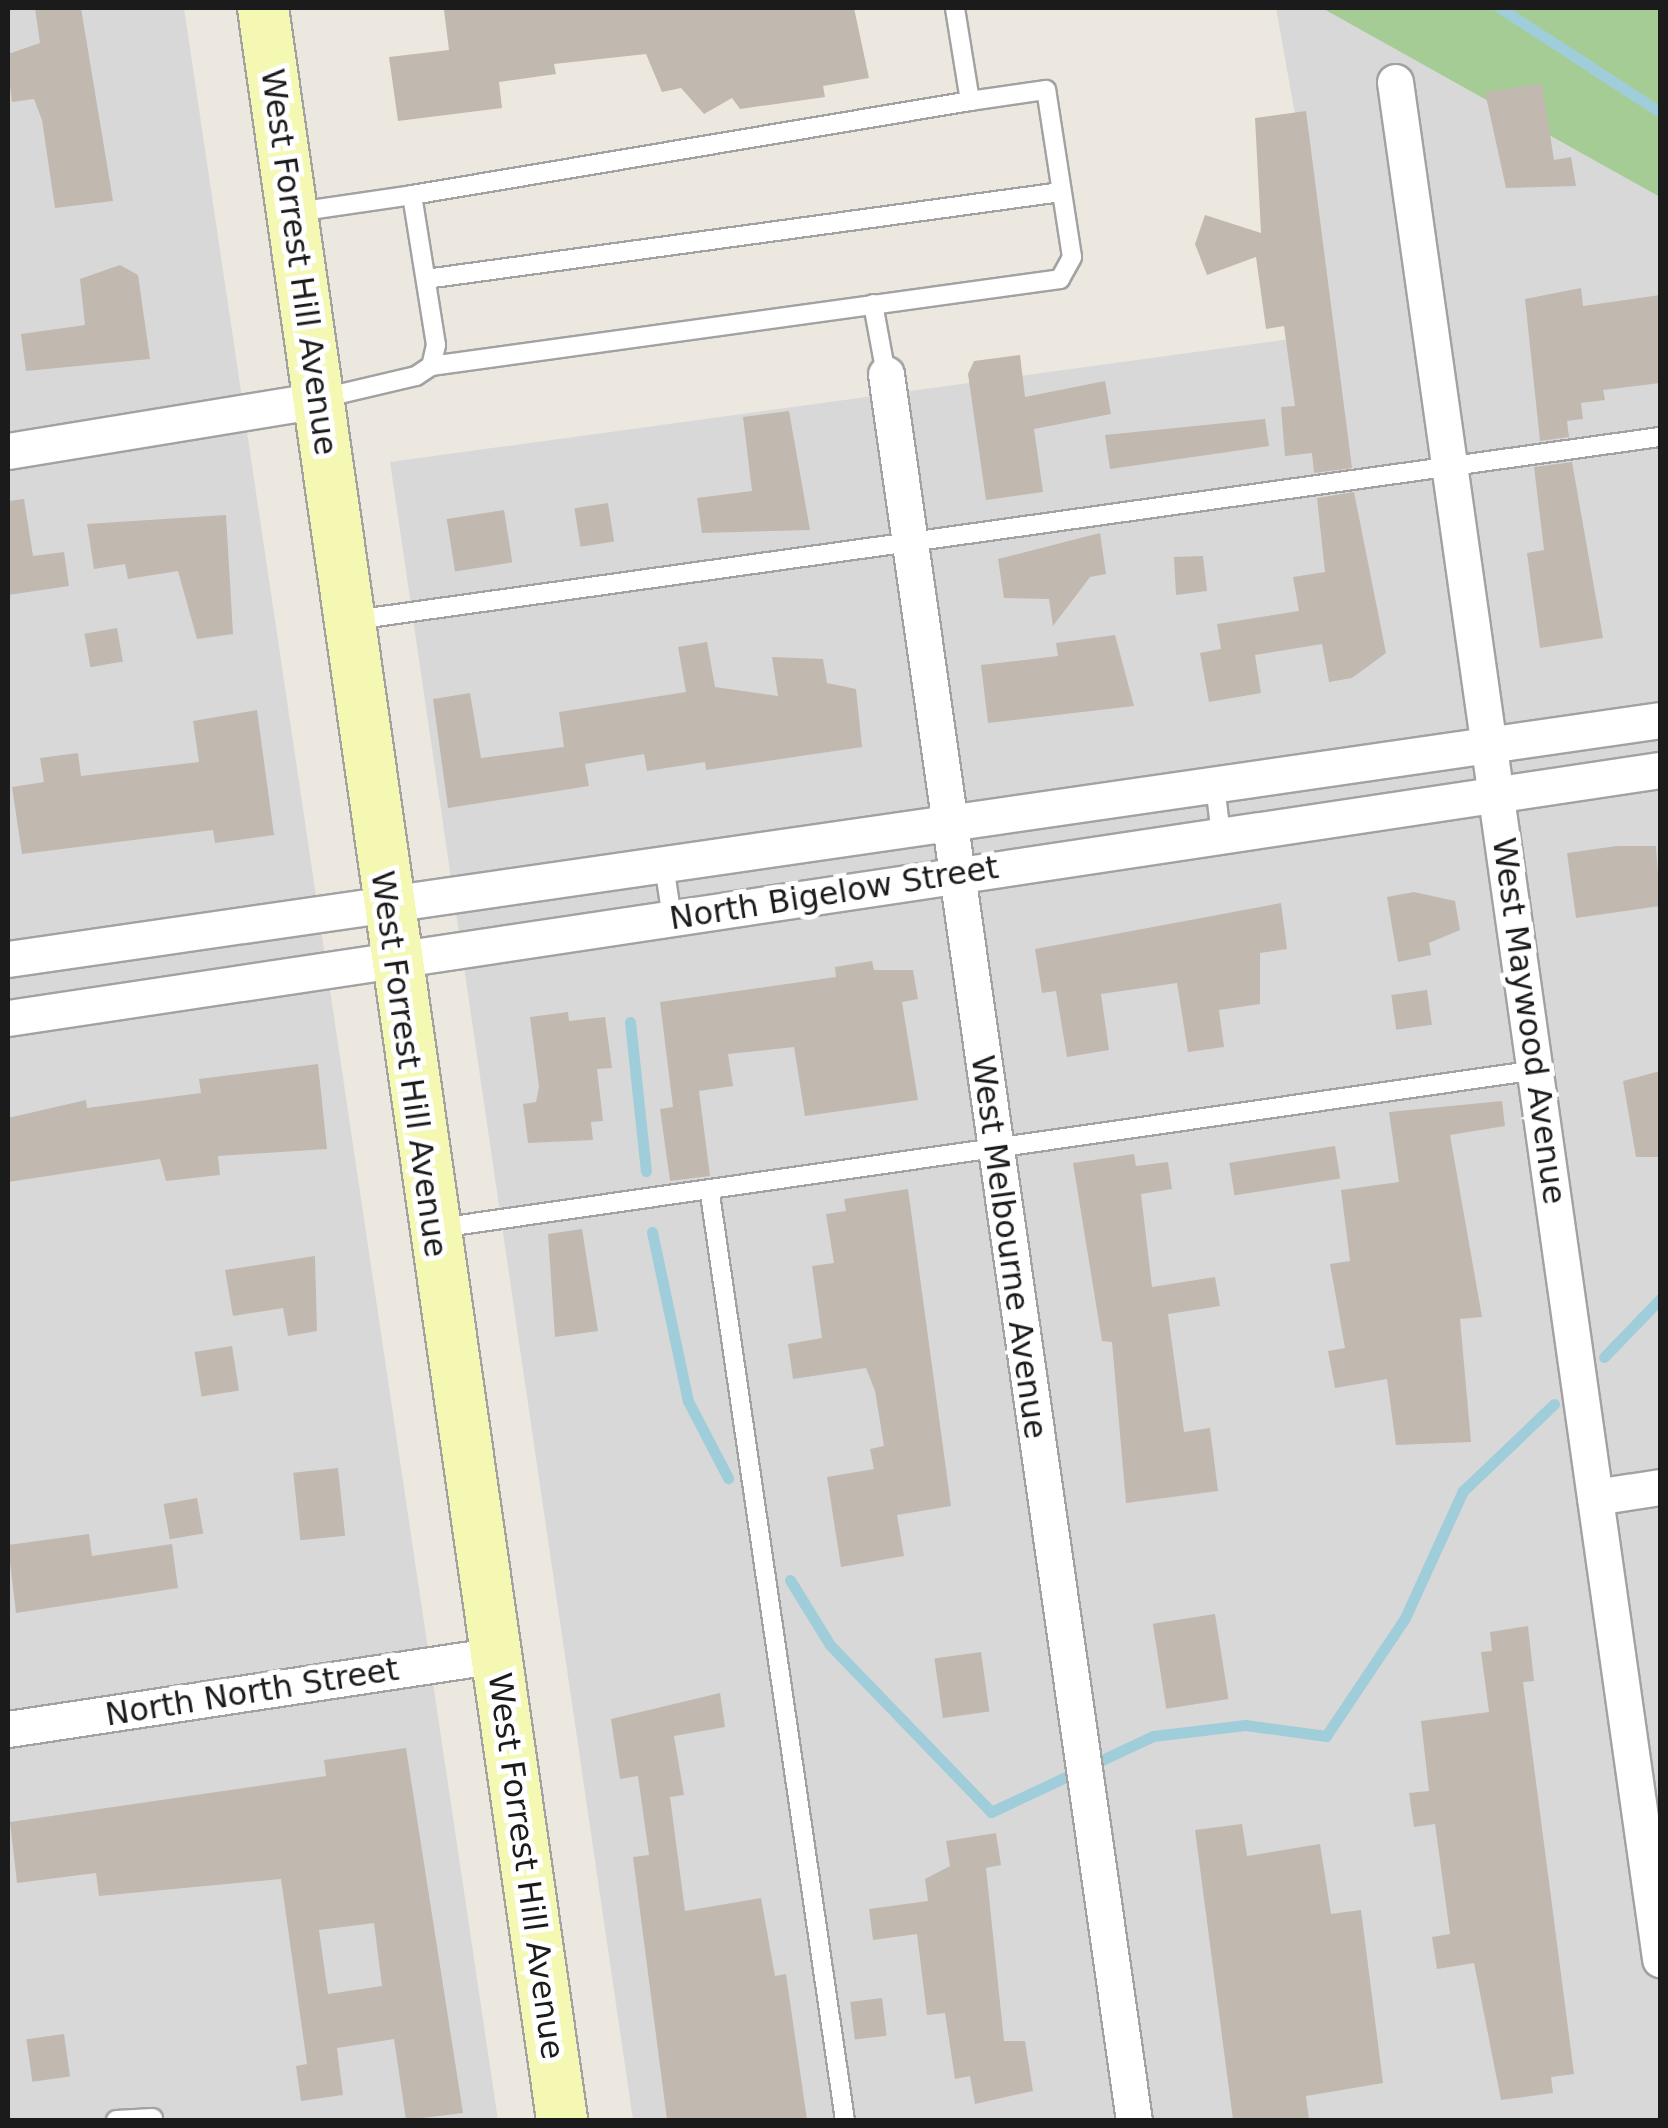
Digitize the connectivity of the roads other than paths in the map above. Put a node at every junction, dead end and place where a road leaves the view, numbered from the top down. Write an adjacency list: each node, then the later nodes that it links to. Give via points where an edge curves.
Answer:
1 (263, 8): 7 (main road, West Forrest Hill Avenue)
2 (955, 8): 4 (lane)
3 (1396, 82): 15 (street, West Maywood Avenue)
4 (970, 100): 5 (lane, via 1046,90); 6 (lane)
5 (1061, 192): 8 (lane); 9 (lane, via 1070,271)
6 (412, 196): 7 (lane); 8 (lane)
7 (292, 212): 12 (main road, West Forrest Hill Avenue)
8 (426, 279): 10 (lane)
9 (873, 304): 10 (lane); 11 (lane)
10 (431, 366): 12 (lane)
11 (886, 374): 16 (street, West Melbourne Avenue)
12 (318, 400): 14 (street); 17 (main road, West Forrest Hill Avenue)
13 (1660, 437): 15 (lane)
14 (8, 451)
15 (1451, 466): 16 (lane); 19 (street, West Maywood Avenue)
16 (911, 536): 17 (lane); 23 (street, West Melbourne Avenue)
17 (348, 621): 27 (main road, West Forrest Hill Avenue)
18 (1660, 720): 19 (street, North Bigelow Street)
19 (1489, 745): 21 (street, North Bigelow Street); 22 (street, West Maywood Avenue)
20 (1660, 770): 22 (street, North Bigelow Street)
21 (1215, 785): 23 (street, North Bigelow Street); 24 (lane)
22 (1496, 795): 24 (street, North Bigelow Street); 32 (street, West Maywood Avenue)
23 (948, 824): 25 (street, North Bigelow Street); 26 (street, West Melbourne Avenue)
24 (1221, 834): 26 (street, North Bigelow Street)
25 (664, 866): 27 (street, North Bigelow Street); 28 (lane)
26 (955, 874): 28 (street, North Bigelow Street); 33 (street, West Melbourne Avenue)
27 (385, 907): 29 (street, North Bigelow Street); 30 (main road, West Forrest Hill Avenue)
28 (672, 918): 30 (street, North Bigelow Street)
29 (8, 960)
30 (394, 962): 31 (street, North Bigelow Street); 35 (main road, West Forrest Hill Avenue)
31 (8, 1018)
32 (1536, 1070): 33 (lane); 37 (street, West Maywood Avenue)
33 (996, 1152): 34 (lane); 45 (street, West Melbourne Avenue)
34 (710, 1194): 35 (lane); 44 (lane)
35 (433, 1229): 38 (main road, West Forrest Hill Avenue)
36 (1660, 1487): 37 (street)
37 (1596, 1496): 40 (street, West Maywood Avenue)
38 (496, 1655): 39 (street, North North Street); 43 (main road, West Forrest Hill Avenue)
39 (8, 1729)
40 (1660, 1960)
41 (153, 2118): 42 (lane)
42 (116, 2120)
43 (562, 2120)
44 (846, 2120)
45 (1134, 2120)

